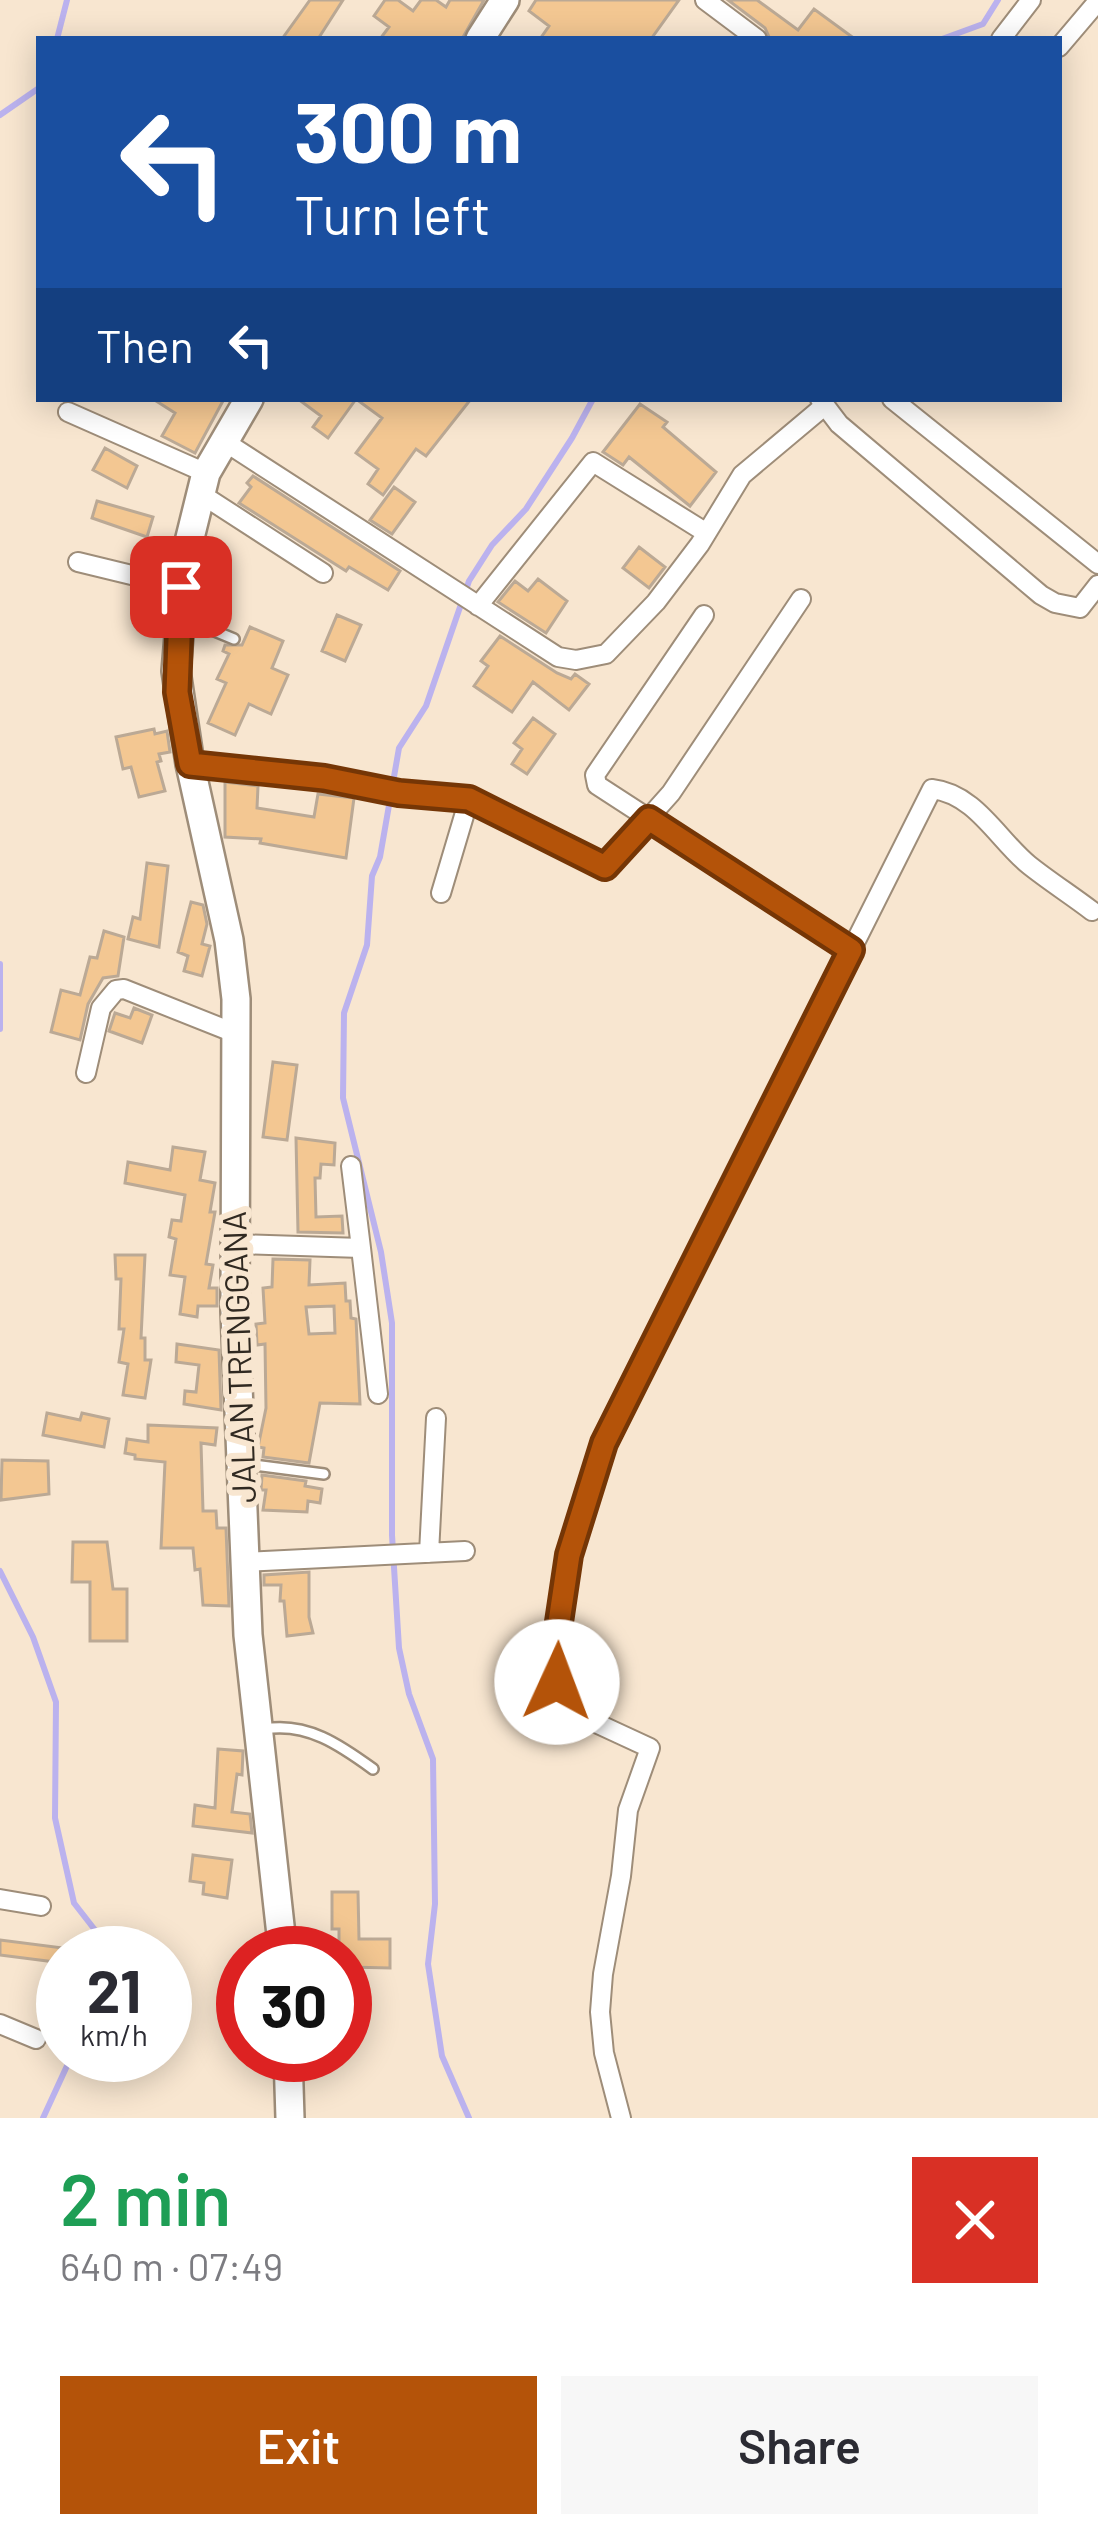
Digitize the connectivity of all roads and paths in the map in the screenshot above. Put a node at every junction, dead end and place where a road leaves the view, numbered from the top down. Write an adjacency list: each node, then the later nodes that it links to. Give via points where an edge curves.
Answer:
1 (505, 0): 5 (main road)
2 (705, 0): 6 (street)
3 (1031, 0): 7 (street)
4 (1098, 1): 8 (street)
5 (483, 36)
6 (753, 36)
7 (1003, 36)
8 (1062, 43)
9 (247, 402): 13 (main road, JALAN TRENGGANA)
10 (896, 402): 17 (street)
11 (821, 403): 15 (street, via 742,476); 19 (street, via 1041,595 1080,608)
12 (68, 412): 14 (street)
13 (222, 440): 14 (main road, JALAN TRENGGANA); 22 (street)
14 (203, 483): 18 (street); 20 (main road, JALAN TRENGGANA)
15 (705, 532): 22 (street, via 656,602 595,659 558,657); 22 (street, via 593,462)
16 (78, 562): 20 (street)
17 (1098, 564)
18 (323, 573)
19 (1098, 586)
20 (181, 587): 24 (main road, JALAN TRENGGANA)
21 (801, 599): 28 (street)
22 (478, 606)
23 (704, 615): 28 (street, via 595,775)
24 (179, 617): 25 (lane); 26 (main road, JALAN TRENGGANA, via 177,692)
25 (234, 639)
26 (190, 764): 27 (street); 32 (main road, JALAN TRENGGANA, via 229,940)
27 (469, 799): 28 (street, via 605,867); 29 (street)
28 (649, 819): 31 (street)
29 (441, 893)
30 (1092, 910): 31 (street, via 1028,863 981,814 934,788)
31 (851, 950): 53 (street, via 617,1411 569,1555 556,1660 563,1700 582,1720 650,1748 628,1810 600,2012)
32 (237, 1034): 33 (street, via 116,990 101,1008); 35 (main road, JALAN TRENGGANA)
33 (86, 1073)
34 (351, 1166): 36 (street)
35 (235, 1244): 36 (street); 39 (main road, JALAN TRENGGANA)
36 (361, 1248): 37 (street)
37 (378, 1394)
38 (436, 1418): 42 (street)
39 (241, 1464): 40 (lane); 43 (main road, JALAN TRENGGANA)
40 (323, 1474)
41 (466, 1551): 42 (street)
42 (429, 1553): 43 (street)
43 (244, 1562): 44 (main road, JALAN TRENGGANA)
44 (258, 1719): 45 (lane, via 315,1734); 48 (main road, JALAN TRENGGANA)
45 (373, 1769)
46 (0, 1899): 47 (street)
47 (41, 1906)
48 (280, 1926)
49 (0, 2024): 50 (street)
50 (36, 2039)
51 (289, 2082): 52 (main road)
52 (290, 2118)
53 (621, 2118)

